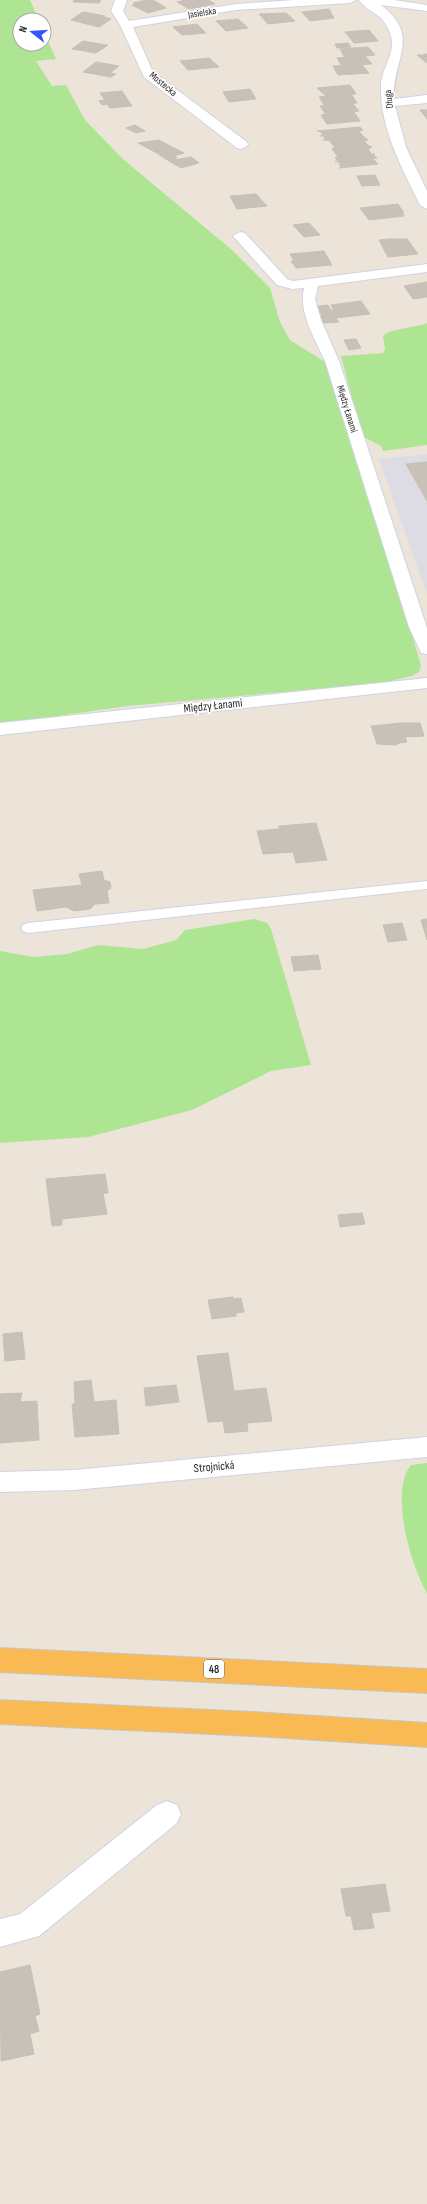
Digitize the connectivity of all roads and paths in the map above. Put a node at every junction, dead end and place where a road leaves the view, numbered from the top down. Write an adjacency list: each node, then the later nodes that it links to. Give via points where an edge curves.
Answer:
1 (121, 0): 6 (street, Mostecka, via 117,11)
2 (350, 0): 6 (street, Jasielska, via 236,7)
3 (366, 0): 8 (street, Długa, via 386,13 398,37 387,84)
4 (369, 0): 5 (street)
5 (427, 8)
6 (126, 25): 9 (street, Mostecka, via 148,74)
7 (427, 99): 8 (street)
8 (389, 103): 10 (street, Długa, via 397,143)
9 (242, 145)
10 (427, 205)
11 (240, 236): 13 (street, via 282,282 292,285)
12 (427, 268): 13 (street)
13 (312, 282): 14 (street, Między Łanami, via 308,299 314,320 332,361)
14 (422, 626): 15 (street, Między Łanami)
15 (427, 649)
16 (427, 683): 17 (street, Między Łanami)
17 (0, 730)
18 (427, 885): 19 (lane)
19 (28, 928)
20 (427, 1447): 21 (street, Strojnická, via 74,1480)
21 (0, 1482)
22 (0, 1660): 23 (highway, 48)
23 (427, 1681)
24 (0, 1712): 25 (highway)
25 (427, 1735)
26 (167, 1814): 27 (street, via 28,1926)
27 (0, 1933)

